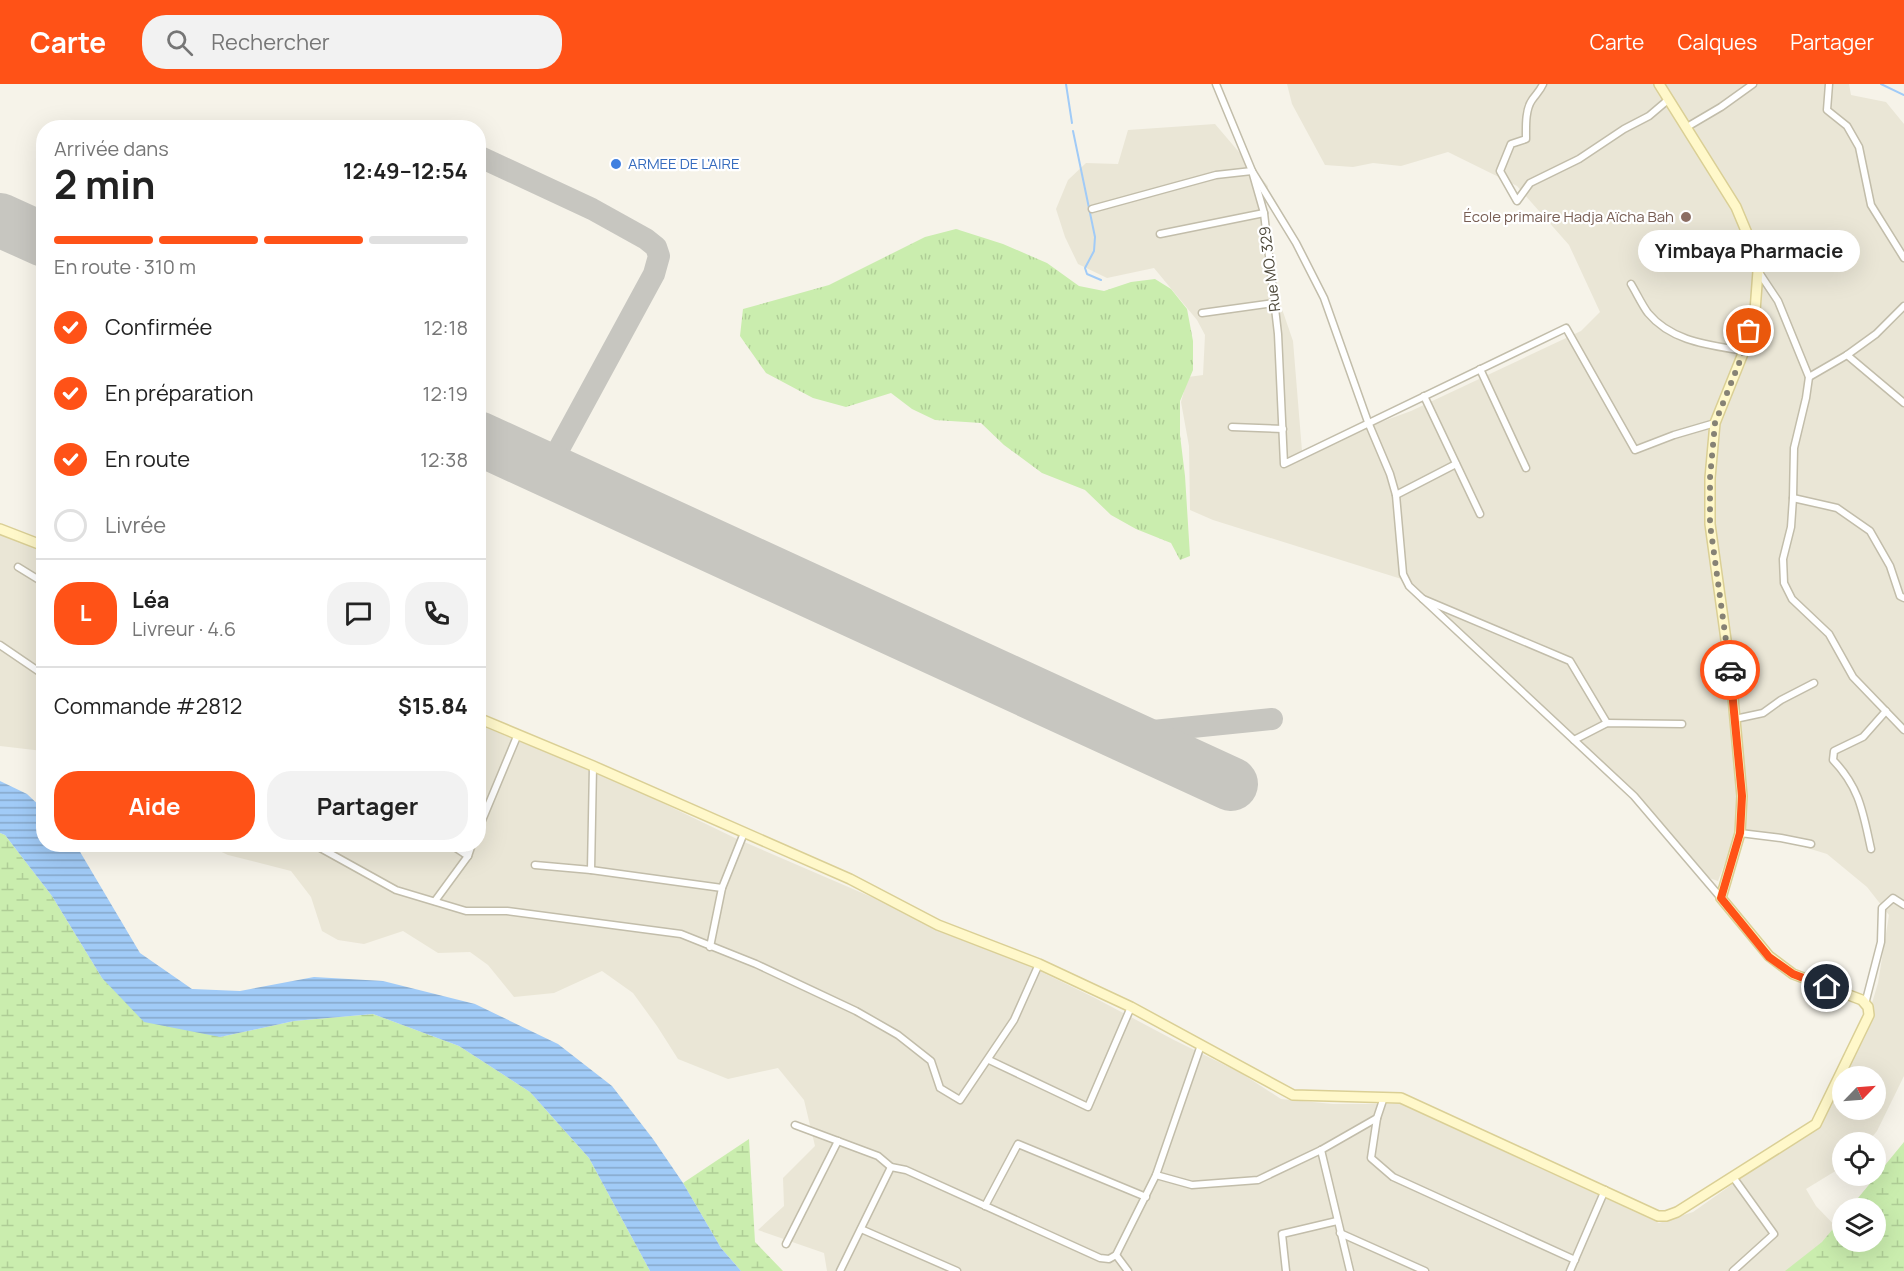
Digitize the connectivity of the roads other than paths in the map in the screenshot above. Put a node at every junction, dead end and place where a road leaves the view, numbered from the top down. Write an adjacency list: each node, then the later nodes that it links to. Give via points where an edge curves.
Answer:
1 (1216, 84): 8 (street, Rue MO. 329)
2 (1543, 84): 6 (street, via 1532,100 1526,139 1511,144 1500,171 1517,201 1530,183 1579,159 1649,116)
3 (1659, 84): 6 (street)
4 (1753, 84): 7 (street)
5 (1829, 84): 12 (street, via 1827,110 1847,126 1859,147 1871,205)
6 (1669, 99): 7 (street)
7 (1687, 127): 13 (street, via 1736,207)
8 (1251, 171): 9 (street, via 1216,175); 10 (street, Rue MO. 329); 24 (street, via 1296,243 1324,298)
9 (1092, 209)
10 (1263, 213): 11 (street); 15 (street, Rue MO. 329)
11 (1160, 234)
12 (1904, 258)
13 (1758, 271): 18 (street, via 1755,310); 21 (street, via 1778,302)
14 (1631, 285): 18 (street, via 1647,312 1665,327 1698,343)
15 (1274, 303): 17 (street); 27 (street, Rue MO. 329)
16 (1904, 306): 19 (street)
17 (1202, 313)
18 (1744, 351): 25 (street)
19 (1847, 355): 21 (street); 23 (street)
20 (1480, 369): 22 (street); 25 (street, via 1566,328 1635,450); 29 (street)
21 (1809, 377): 31 (street, via 1794,448)
22 (1424, 396): 24 (street); 28 (street)
23 (1904, 403)
24 (1368, 423): 27 (street, Rue MO. 329, via 1284,464); 30 (street)
25 (1715, 423): 43 (street, via 1710,524)
26 (1232, 427): 27 (street)
27 (1282, 429)
28 (1456, 464): 30 (street); 32 (street)
29 (1526, 468)
30 (1396, 495): 37 (street, via 1403,574)
31 (1793, 498): 38 (street, via 1837,508 1870,531); 42 (street, via 1783,559 1784,583 1792,599 1829,634 1853,677)
32 (1480, 514)
33 (0, 529): 34 (street)
34 (36, 543)
35 (18, 567): 36 (street)
36 (36, 578)
37 (1417, 596): 45 (street, via 1570,661); 49 (street)
38 (1904, 598)
39 (0, 645): 40 (street)
40 (36, 670)
41 (1814, 683): 43 (street, via 1763,713)
42 (1886, 711): 47 (street); 55 (street, via 1863,737 1834,751 1833,760 1847,775 1860,801)
43 (1735, 719): 53 (street, via 1742,796)
44 (486, 721): 48 (street)
45 (1606, 723): 46 (street); 49 (street)
46 (1682, 724)
47 (1904, 730)
48 (518, 734): 50 (street); 51 (street)
49 (1574, 740): 63 (street, via 1635,796)
50 (593, 765): 52 (street); 61 (street)
51 (486, 811)
52 (744, 833): 62 (street); 67 (street, via 850,879 938,925)
53 (1740, 833): 54 (street); 63 (street)
54 (1811, 844)
55 (1871, 849)
56 (327, 852): 64 (street, via 396,890)
57 (462, 852): 59 (street)
58 (469, 852): 59 (street)
59 (468, 856): 64 (street)
60 (535, 865): 61 (street)
61 (591, 870): 62 (street)
62 (722, 888): 66 (street)
63 (1721, 898): 68 (street, via 1769,957 1793,974)
64 (435, 901): 66 (street, via 466,911 507,911 681,934)
65 (1904, 904): 68 (street, via 1893,898 1882,908 1881,942)
66 (710, 947): 71 (street, via 756,964 898,1035 931,1061 940,1088 960,1100)
67 (1039, 964): 69 (street); 71 (street, via 1014,1020)
68 (1865, 1004): 79 (street, via 1869,1016 1816,1124)
69 (1131, 1007): 70 (street); 71 (street, via 1088,1107)
70 (1201, 1045): 72 (street, via 1293,1095); 78 (street)
71 (989, 1060)
72 (1384, 1097): 73 (street); 80 (street, via 1401,1098)
73 (1377, 1118): 76 (street); 88 (street, via 1371,1158 1393,1177)
74 (795, 1125): 75 (street)
75 (837, 1141): 77 (street, via 878,1155); 86 (street)
76 (1321, 1150): 78 (street, via 1258,1180 1192,1185); 83 (street)
77 (891, 1167): 82 (street); 84 (street)
78 (1156, 1175): 81 (street)
79 (1733, 1177): 80 (street, via 1666,1216 1658,1216); 96 (street, via 1774,1234)
80 (1605, 1190): 88 (street)
81 (1146, 1197): 82 (street, via 1018,1144); 87 (street)
82 (986, 1206): 87 (street, via 1101,1258)
83 (1337, 1221): 85 (street); 92 (street, via 1282,1234)
84 (861, 1229): 90 (street); 91 (street)
85 (1340, 1233): 93 (street); 94 (street)
86 (786, 1244)
87 (1116, 1255): 89 (street)
88 (1575, 1260): 95 (street)
89 (1126, 1270)
90 (840, 1271)
91 (957, 1271)
92 (1286, 1271)
93 (1350, 1271)
94 (1425, 1271)
95 (1570, 1271)
96 (1733, 1271)

